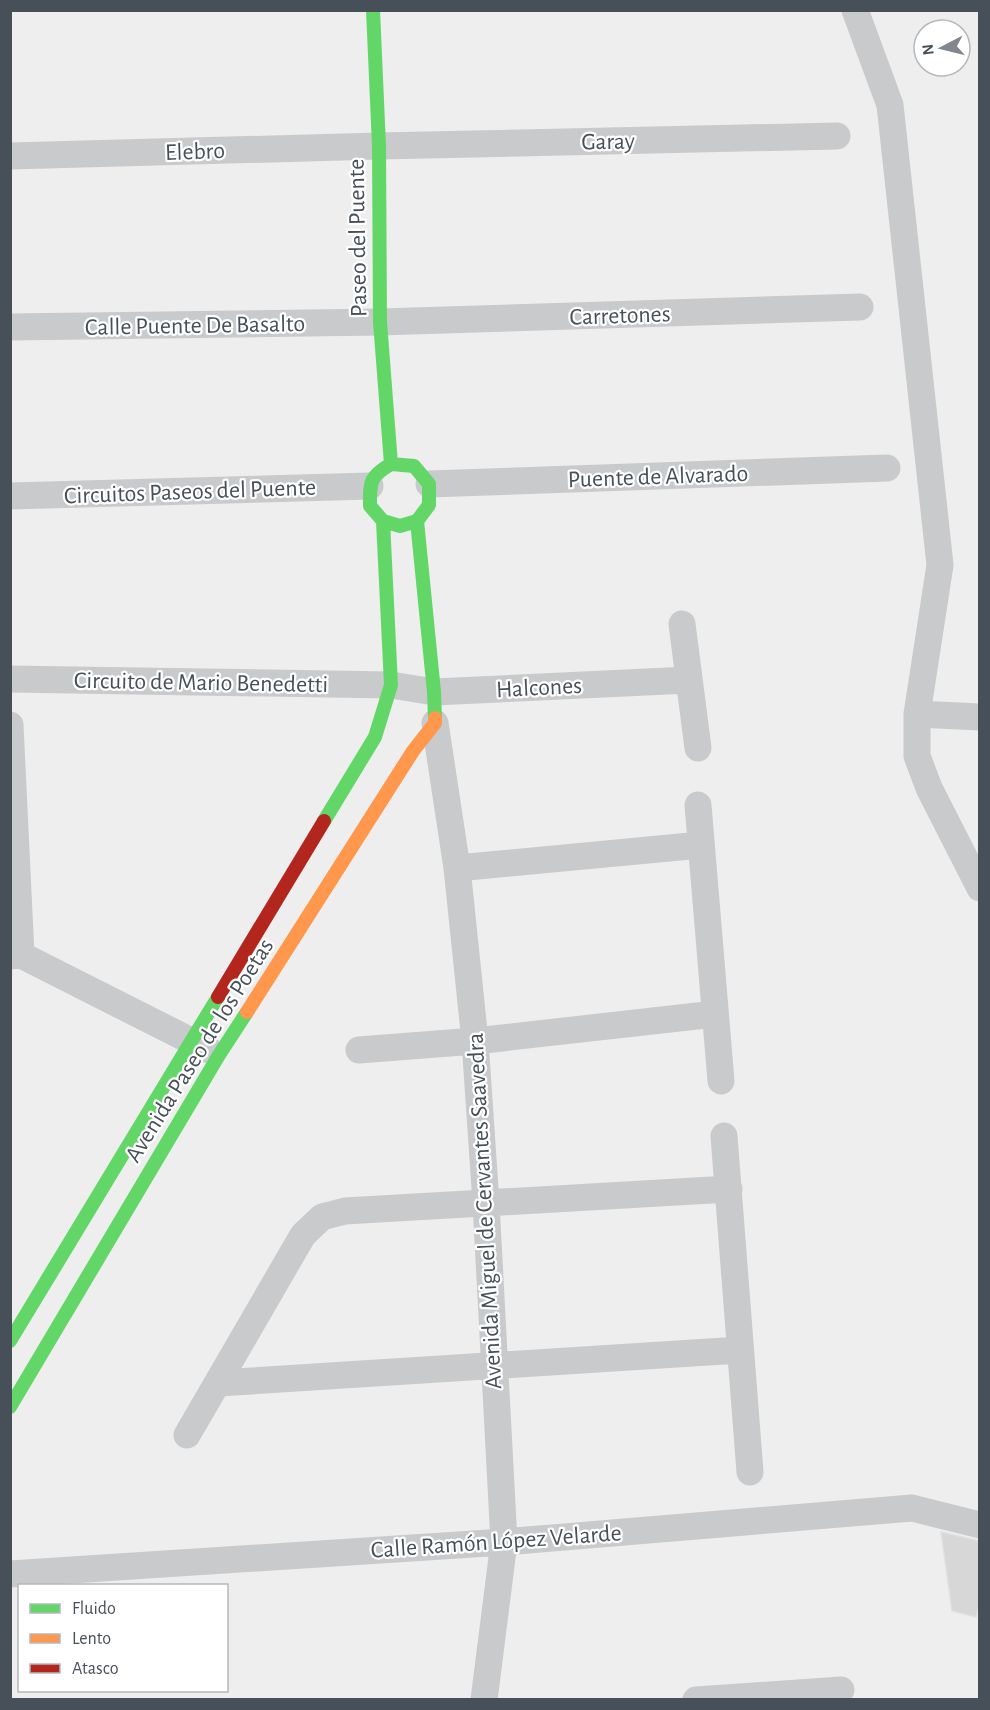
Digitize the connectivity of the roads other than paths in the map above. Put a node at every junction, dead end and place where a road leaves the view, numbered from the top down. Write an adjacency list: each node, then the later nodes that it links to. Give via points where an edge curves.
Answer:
1 (373, 10): 4 (street, Paseo del Puente)
2 (855, 10): 21 (street, via 890,105 940,565)
3 (837, 136): 4 (street, Garay)
4 (379, 146): 5 (street, Elebro); 7 (street, Paseo del Puente)
5 (10, 156)
6 (860, 307): 7 (street, Carretones)
7 (380, 322): 8 (street, Calle Puente De Basalto); 9 (street, Paseo del Puente)
8 (10, 327)
9 (391, 464): 11 (street, via 414,466); 12 (street, via 377,472)
10 (887, 468): 11 (street, Puente de Alvarado)
11 (429, 484): 15 (street, via 429,505)
12 (370, 486): 13 (street, Circuitos Paseos del Puente); 14 (street, via 370,506)
13 (10, 496)
14 (383, 521): 15 (street, via 400,526); 20 (street)
15 (417, 521): 19 (street)
16 (682, 624): 18 (street)
17 (10, 680): 20 (street, Circuito de Mario Benedetti)
18 (689, 680): 19 (street, Halcones); 25 (street)
19 (434, 692): 20 (street, Halcones); 23 (street)
20 (387, 695): 32 (street, Avenida Paseo de los Poetas, via 379,739)
21 (917, 714): 22 (street); 29 (street, via 917,756)
22 (980, 717)
23 (435, 723): 28 (street, Avenida Miguel de Cervantes Saavedra); 35 (street, Avenida Paseo de los Poetas, via 408,749)
24 (10, 725): 30 (street)
25 (698, 748)
26 (698, 805): 27 (street)
27 (701, 845): 28 (street); 31 (street)
28 (457, 868): 33 (street, Avenida Miguel de Cervantes Saavedra)
29 (980, 888)
30 (16, 956): 32 (street)
31 (715, 1014): 33 (street); 36 (street)
32 (193, 1040): 35 (street); 40 (street, Avenida Paseo de los Poetas)
33 (475, 1041): 34 (street); 39 (street, Avenida Miguel de Cervantes Saavedra)
34 (359, 1050)
35 (219, 1055): 44 (street, Avenida Paseo de los Poetas)
36 (721, 1081)
37 (724, 1136): 38 (street)
38 (729, 1189): 39 (street); 41 (street)
39 (486, 1203): 42 (street, Avenida Miguel de Cervantes Saavedra); 43 (street, via 345,1211 322,1217 303,1234)
40 (10, 1341)
41 (740, 1350): 42 (street); 46 (street)
42 (494, 1364): 43 (street); 48 (street, Avenida Miguel de Cervantes Saavedra)
43 (219, 1383): 45 (street)
44 (10, 1407)
45 (187, 1435)
46 (750, 1472)
47 (980, 1525): 48 (street, Calle Ramón López Velarde, via 912,1508)
48 (504, 1542): 49 (street, Calle Ramón López Velarde); 52 (street, Avenida Miguel de Cervantes Saavedra)
49 (10, 1574)
50 (841, 1690): 51 (street)
51 (789, 1697): 53 (street)
52 (484, 1700)
53 (696, 1700)

